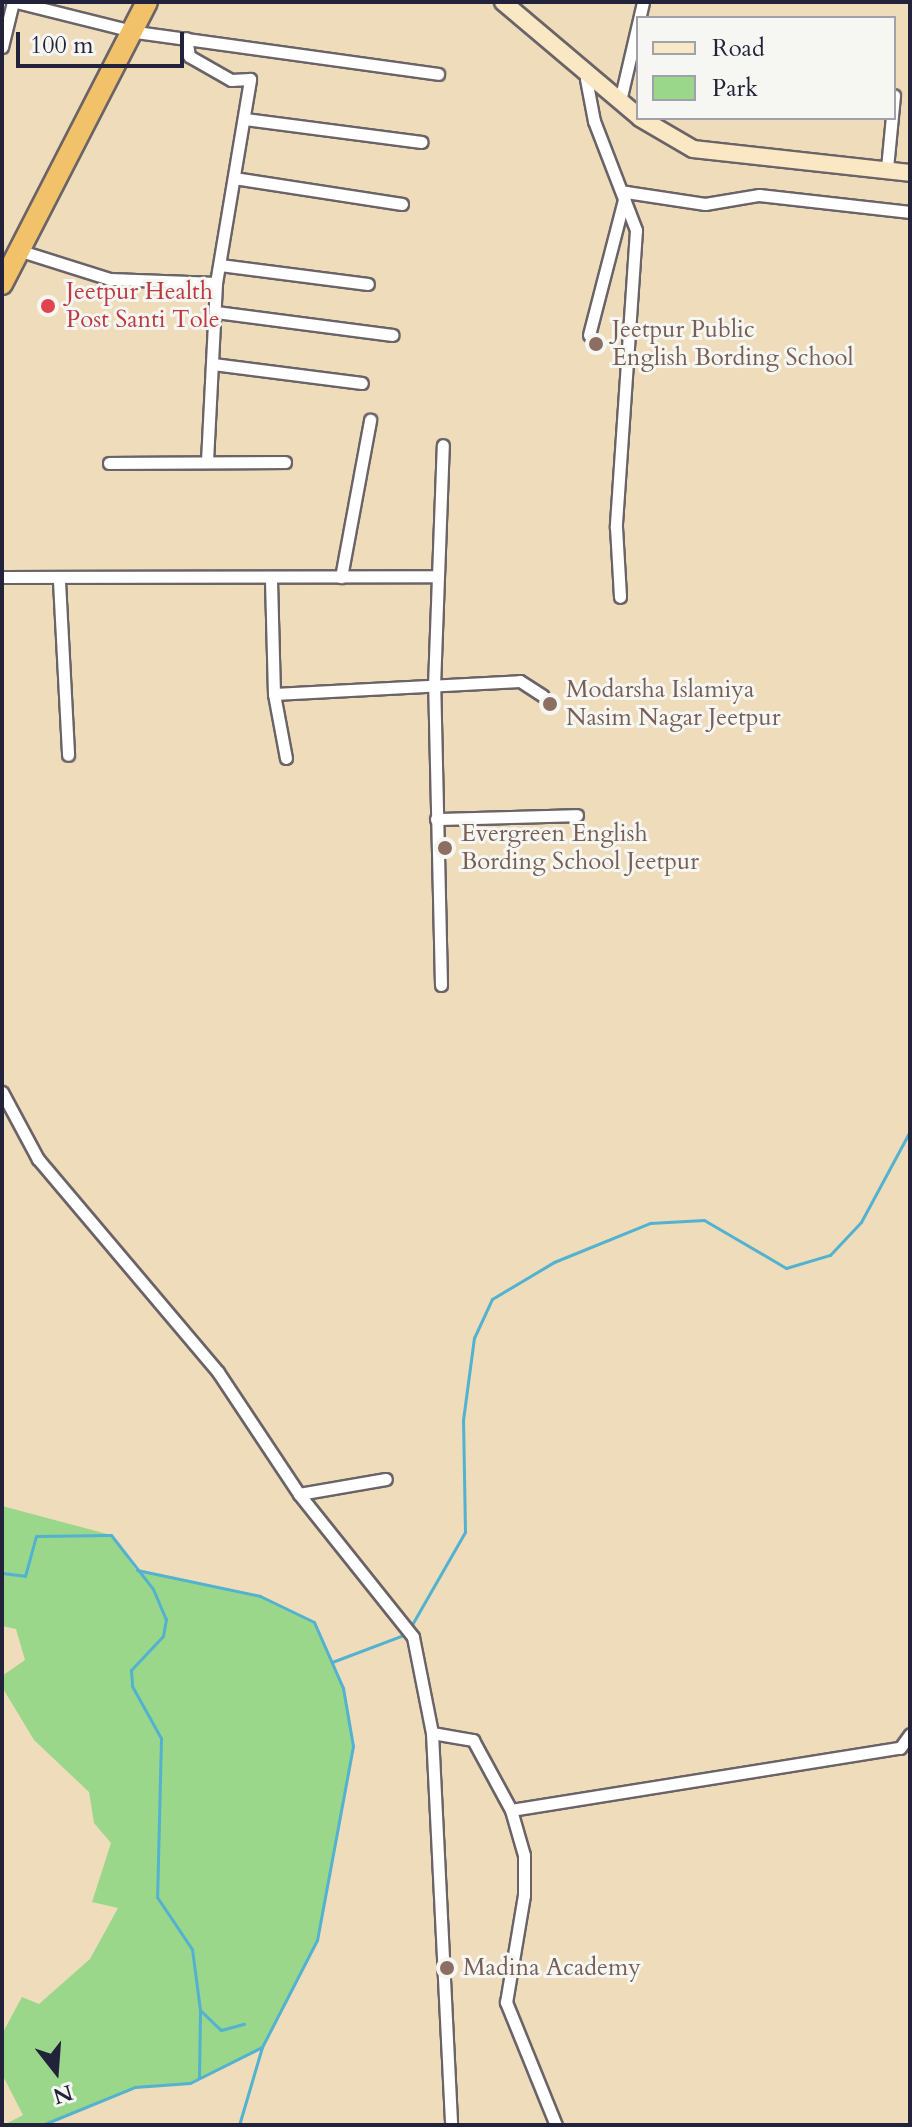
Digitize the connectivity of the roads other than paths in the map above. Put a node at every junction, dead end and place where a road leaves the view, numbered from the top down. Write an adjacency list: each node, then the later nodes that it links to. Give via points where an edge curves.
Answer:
1 (14, 2): 4 (street); 7 (street)
2 (147, 2): 4 (highway)
3 (503, 2): 9 (street)
4 (136, 32): 6 (street); 22 (highway)
5 (636, 32): 10 (street)
6 (186, 38): 8 (street); 12 (street, via 189,56 231,80 250,79)
7 (2, 47)
8 (438, 74)
9 (586, 79): 10 (street); 19 (street, via 594,121)
10 (620, 101): 11 (street)
11 (636, 114)
12 (245, 119): 15 (street); 18 (street)
13 (644, 120): 16 (street, via 693,149)
14 (892, 120): 16 (street)
15 (422, 142)
16 (887, 168): 17 (street)
17 (910, 173)
18 (234, 178): 20 (street); 23 (street)
19 (626, 192): 21 (street, via 705,204 759,195); 29 (street); 42 (street, via 636,230 616,527)
20 (402, 204)
21 (910, 212)
22 (21, 251): 24 (street, via 110,279); 25 (highway)
23 (220, 265): 24 (street); 26 (street)
24 (216, 283): 27 (street)
25 (2, 284)
26 (368, 284)
27 (216, 312): 28 (street); 30 (street)
28 (393, 335)
29 (589, 335)
30 (213, 364): 31 (street); 34 (street)
31 (362, 383)
32 (370, 420): 39 (street)
33 (443, 445): 37 (street)
34 (207, 461): 35 (street); 36 (street)
35 (285, 462)
36 (109, 463)
37 (437, 576): 39 (street); 43 (street)
38 (2, 577): 41 (street)
39 (341, 577): 40 (street)
40 (271, 580): 41 (street); 44 (street)
41 (59, 581): 46 (street)
42 (620, 597)
43 (434, 686): 44 (street); 45 (street, via 520,681); 49 (street)
44 (274, 694): 47 (street)
45 (543, 696)
46 (68, 755)
47 (286, 758)
48 (577, 815): 49 (street)
49 (436, 819): 50 (street)
50 (441, 985)
51 (2, 1092): 53 (street, via 38,1159 218,1372)
52 (386, 1479): 53 (street)
53 (299, 1494): 54 (street, via 413,1637)
54 (432, 1733): 56 (street, via 473,1740); 57 (street)
55 (910, 1734): 56 (street, via 900,1748)
56 (511, 1810): 58 (street, via 524,1855 524,1895 506,2002)
57 (451, 2125)
58 (556, 2125)

